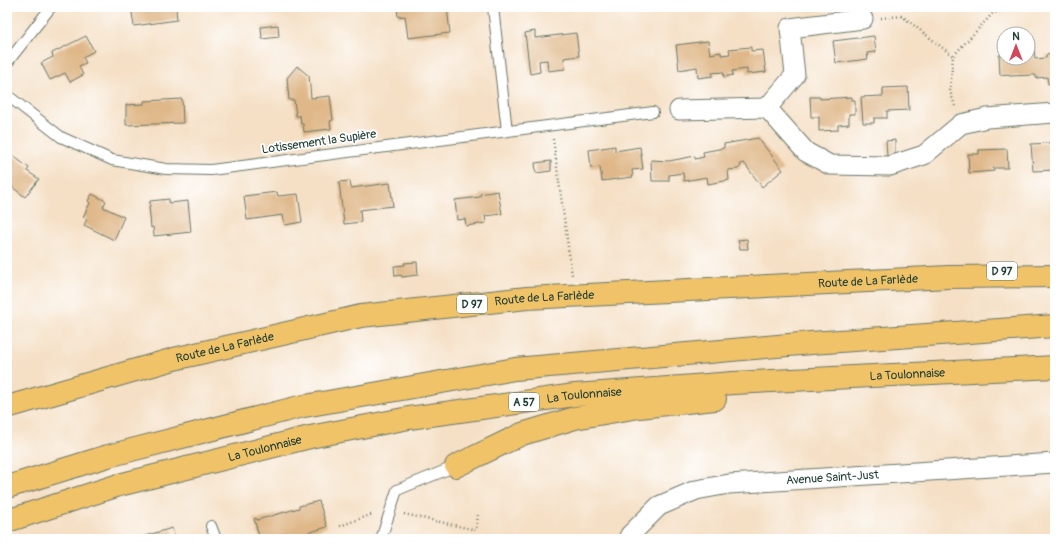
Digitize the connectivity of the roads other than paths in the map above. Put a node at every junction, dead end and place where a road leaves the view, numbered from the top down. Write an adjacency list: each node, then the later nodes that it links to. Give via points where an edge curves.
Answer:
1 (51, 7): 4 (lane)
2 (492, 7): 10 (lane)
3 (863, 19): 6 (street, via 790,28 795,75)
4 (7, 63)
5 (7, 95): 10 (lane, Lotissement la Supière, via 61,137 112,160 166,169 212,170)
6 (767, 108): 7 (street); 9 (street, via 806,152 830,166 890,166 924,155 961,124 987,118)
7 (679, 110)
8 (653, 112): 10 (lane, Lotissement la Supière)
9 (1055, 113)
10 (507, 131)
11 (1055, 265): 13 (main road, Route de La Farlède / D 97)
12 (1055, 276): 13 (main road, Route de La Farlède / D 97)
13 (949, 277): 17 (main road, Route de La Farlède / D 97, via 527,298 361,316 174,359)
14 (1055, 326): 20 (main road, via 796,344 515,369 299,407 108,456)
15 (1055, 367): 16 (main road, La Toulonnaise / A 57)
16 (970, 372): 19 (main road, via 689,401 575,418 522,434); 21 (main road, La Toulonnaise / A 57, via 733,382 583,394 409,418 310,437 119,485)
17 (7, 407)
18 (1055, 463): 25 (street, Avenue Saint-Just, via 729,484 696,490 659,506)
19 (456, 466): 24 (lane, via 397,490)
20 (7, 487)
21 (7, 521)
22 (212, 526): 23 (lane)
23 (216, 539)
24 (381, 539)
25 (628, 539)

